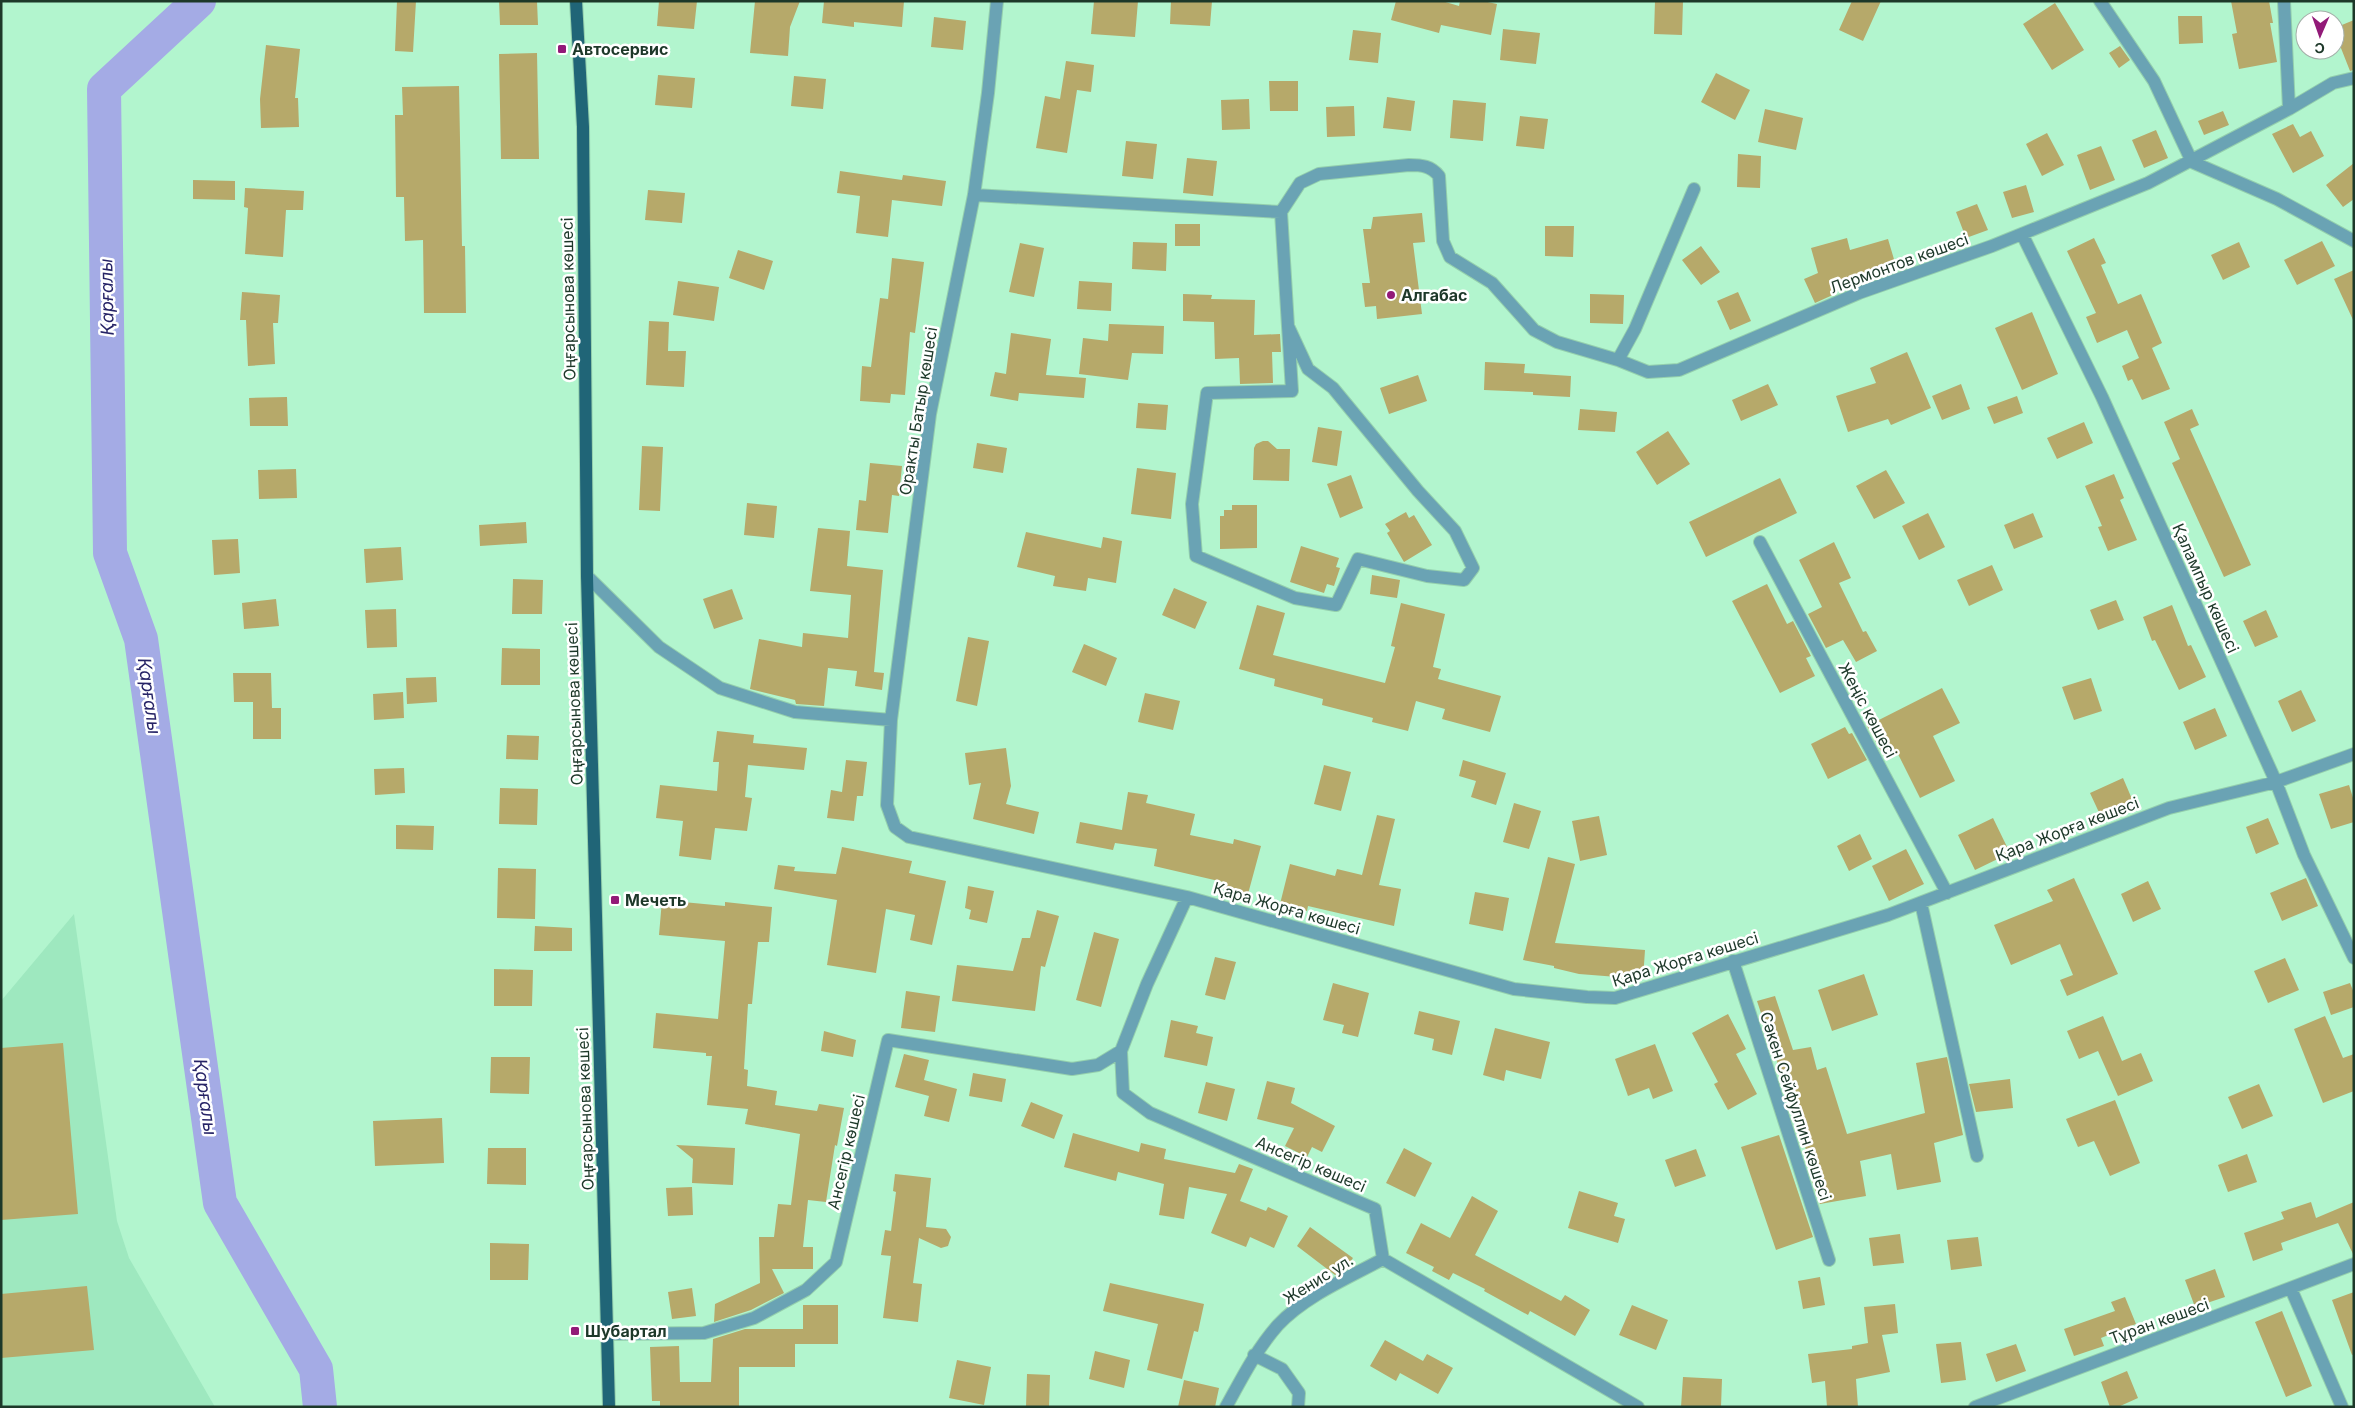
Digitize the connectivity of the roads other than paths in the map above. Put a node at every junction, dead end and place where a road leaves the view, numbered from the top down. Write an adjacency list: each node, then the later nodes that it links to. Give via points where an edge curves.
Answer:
1 (576, 1): 16 (main road, Оңғарсынова көшесі, via 583,127)
2 (998, 1): 9 (street, Оракты Батыр көшесі)
3 (2100, 1): 7 (street, via 2154,81)
4 (2284, 1): 6 (street)
5 (2354, 78): 6 (street, Лермонтов көшесі, via 2334,83)
6 (2289, 110): 7 (street, Лермонтов көшесі)
7 (2192, 162): 11 (street, Лермонтов көшесі, via 2148,184); 12 (street, via 2277,199)
8 (1694, 190): 14 (street, via 1635,329)
9 (974, 195): 10 (street); 17 (street, Оракты Батыр көшесі, via 930,414)
10 (1281, 212): 13 (street); 14 (street, Лермонтов көшесі, via 1300,183 1319,174 1423,165 1439,176 1443,241 1450,257 1492,283 1534,330 1557,342)
11 (2022, 234): 14 (street, Лермонтов көшесі, via 1860,293 1679,370 1648,372); 19 (street, Қалампыр көшесі, via 2102,397)
12 (2354, 241)
13 (1288, 326): 13 (street, via 1292,390 1206,393 1192,504 1196,556 1296,598 1336,605 1358,559 1427,576 1464,580 1473,568 1454,531 1332,388 1308,369)
14 (1618, 360)
15 (1760, 542): 21 (street, Жеңіс көшесі)
16 (587, 576): 17 (street, via 659,647 720,688 795,712); 32 (main road, Оңғарсынова көшесі)
17 (891, 720): 20 (street, Оракты Батыр көшесі, via 887,804)
18 (2354, 754): 19 (street, Қара Жорға көшесі)
19 (2276, 782): 21 (street, Қара Жорға көшесі, via 2169,808); 24 (street, Қалампыр көшесі, via 2304,855)
20 (895, 827): 22 (street, Қара Жорға көшесі, via 908,837)
21 (1947, 892): 23 (street, Қара Жорға көшесі)
22 (1187, 897): 25 (street, Қара Жорға көшесі, via 1514,989 1615,998); 26 (street, Ансегір көшесі)
23 (1921, 903): 25 (street, Қара Жорға көшесі); 27 (street)
24 (2354, 958)
25 (1733, 962): 29 (street, Сәкен Сейфуллин көшесі)
26 (1121, 1052): 28 (street, Ансегір көшесі, via 1123,1093 1150,1113 1375,1209); 32 (street, Ансегір көшесі, via 1098,1065 1072,1069 888,1040 836,1262 806,1290 754,1318 704,1333)
27 (1977, 1156)
28 (1383, 1259): 33 (street, Женис ул., via 1311,1299 1279,1324); 37 (street)
29 (1829, 1260)
30 (2354, 1264): 31 (street, Тұран көшесі)
31 (2291, 1289): 38 (street, Тұран көшесі); 39 (street)
32 (607, 1334): 34 (main road, Оңғарсынова көшесі)
33 (1254, 1355): 35 (street, Женис ул.); 36 (street, via 1282,1369 1299,1393)
34 (609, 1407)
35 (1226, 1407)
36 (1298, 1407)
37 (1638, 1407)
38 (1975, 1407)
39 (2342, 1407)

